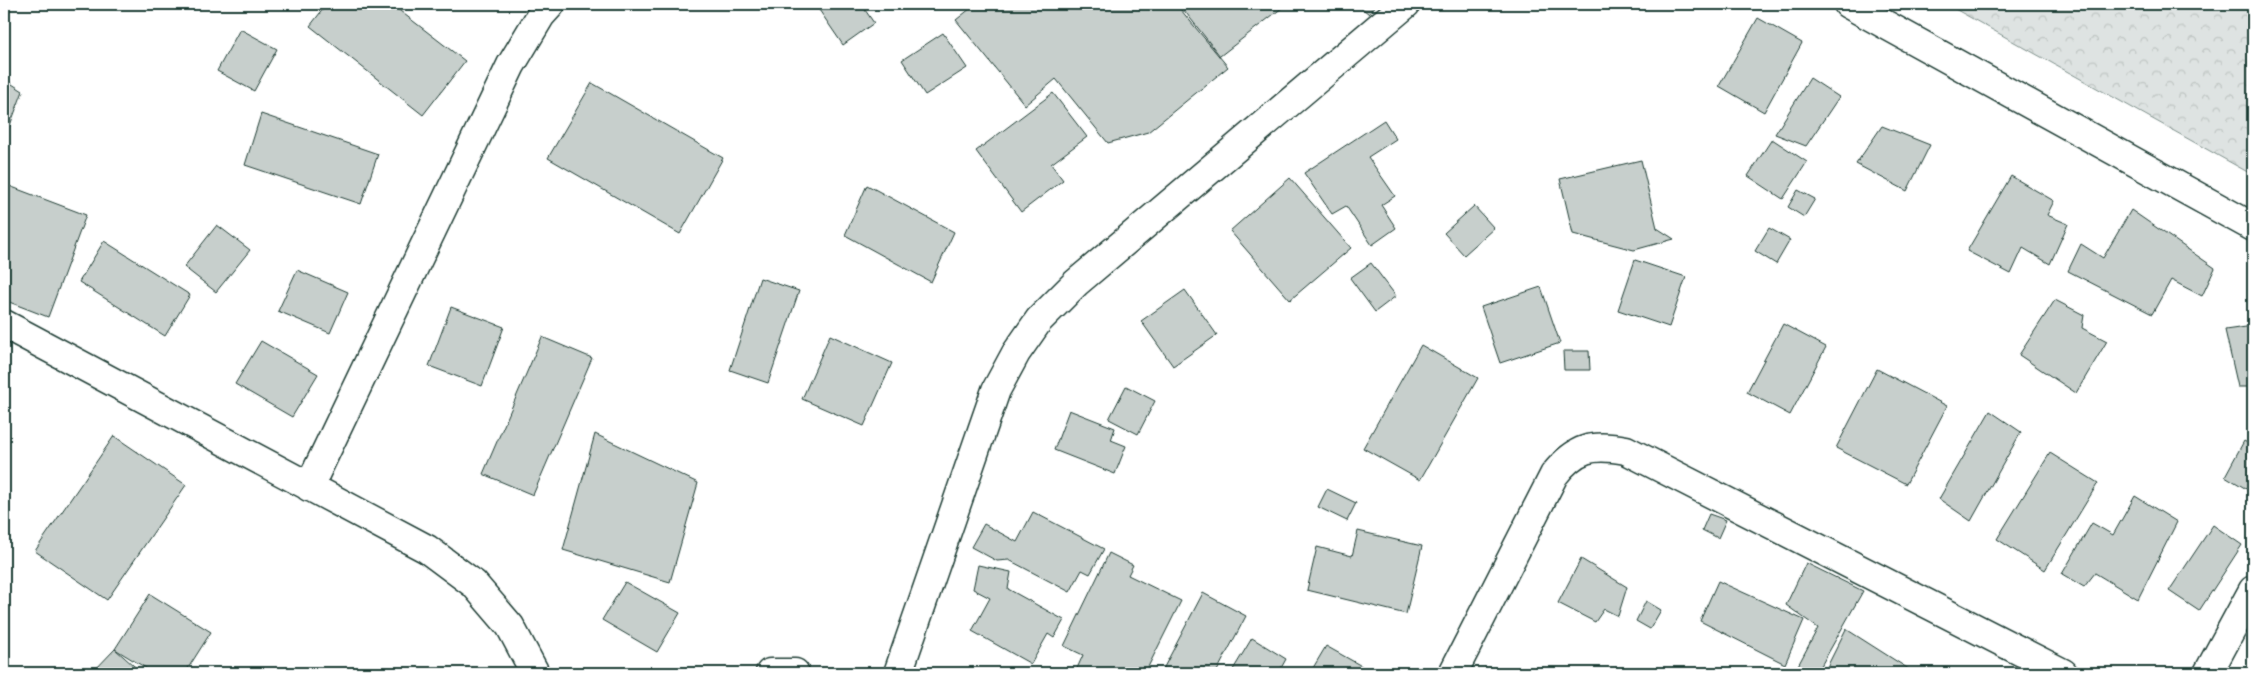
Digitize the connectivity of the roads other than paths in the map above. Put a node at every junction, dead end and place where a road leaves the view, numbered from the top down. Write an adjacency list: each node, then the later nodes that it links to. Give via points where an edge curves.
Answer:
1 (551, 4): 6 (street, via 511,65)
2 (1406, 4): 11 (street, via 1076,283 1039,320 996,390)
3 (1848, 4): 4 (street)
4 (2253, 227)
5 (4, 324): 6 (street)
6 (309, 487): 8 (street, via 427,549 474,584 510,626)
7 (2253, 590): 14 (street)
8 (535, 673)
9 (770, 673): 10 (street)
10 (794, 673)
11 (898, 673)
12 (1453, 673): 13 (street, via 1554,475 1565,461 1582,450 1603,446 1626,450)
13 (2063, 673)
14 (2208, 673)

